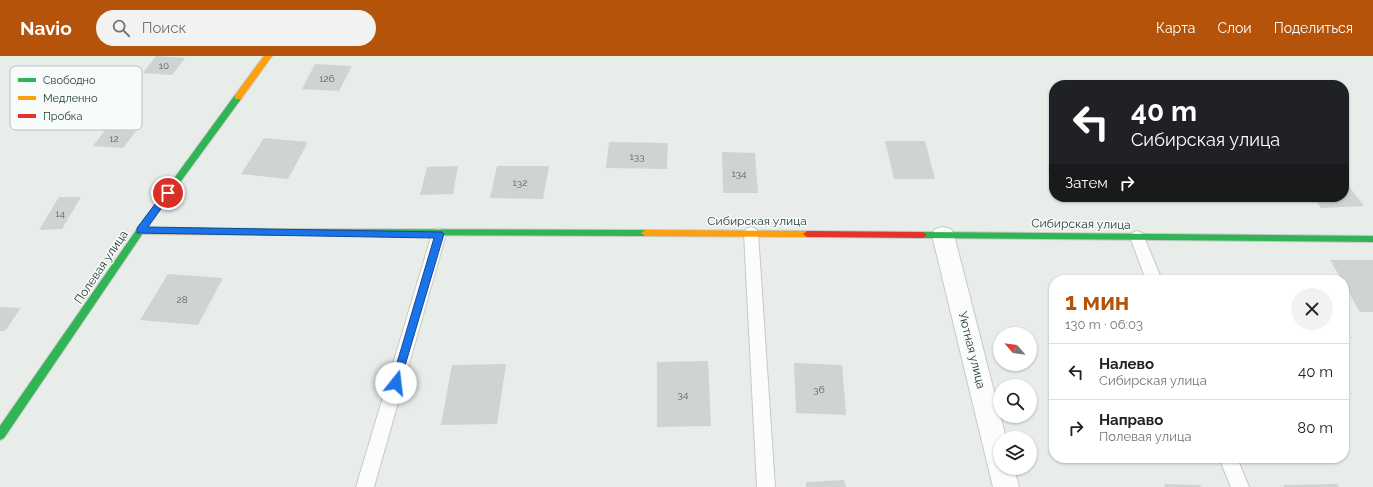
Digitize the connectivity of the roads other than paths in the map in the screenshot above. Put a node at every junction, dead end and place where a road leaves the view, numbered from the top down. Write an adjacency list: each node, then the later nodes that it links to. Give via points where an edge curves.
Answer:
1 (268, 56): 2 (street, Полевая улица)
2 (140, 231): 4 (street, Сибирская улица); 9 (street, Полевая улица)
3 (751, 233): 4 (street, Сибирская улица); 5 (street, Сибирская улица); 14 (lane)
4 (439, 234): 13 (lane)
5 (943, 235): 6 (street, Сибирская улица); 10 (street, Уютная улица)
6 (1137, 237): 7 (street, Сибирская улица); 8 (lane)
7 (1373, 239)
8 (1152, 275)
9 (0, 435)
10 (993, 437)
11 (1230, 463): 16 (lane)
12 (1003, 475): 15 (street)
13 (365, 487)
14 (766, 487)
15 (1006, 487)
16 (1240, 487)

